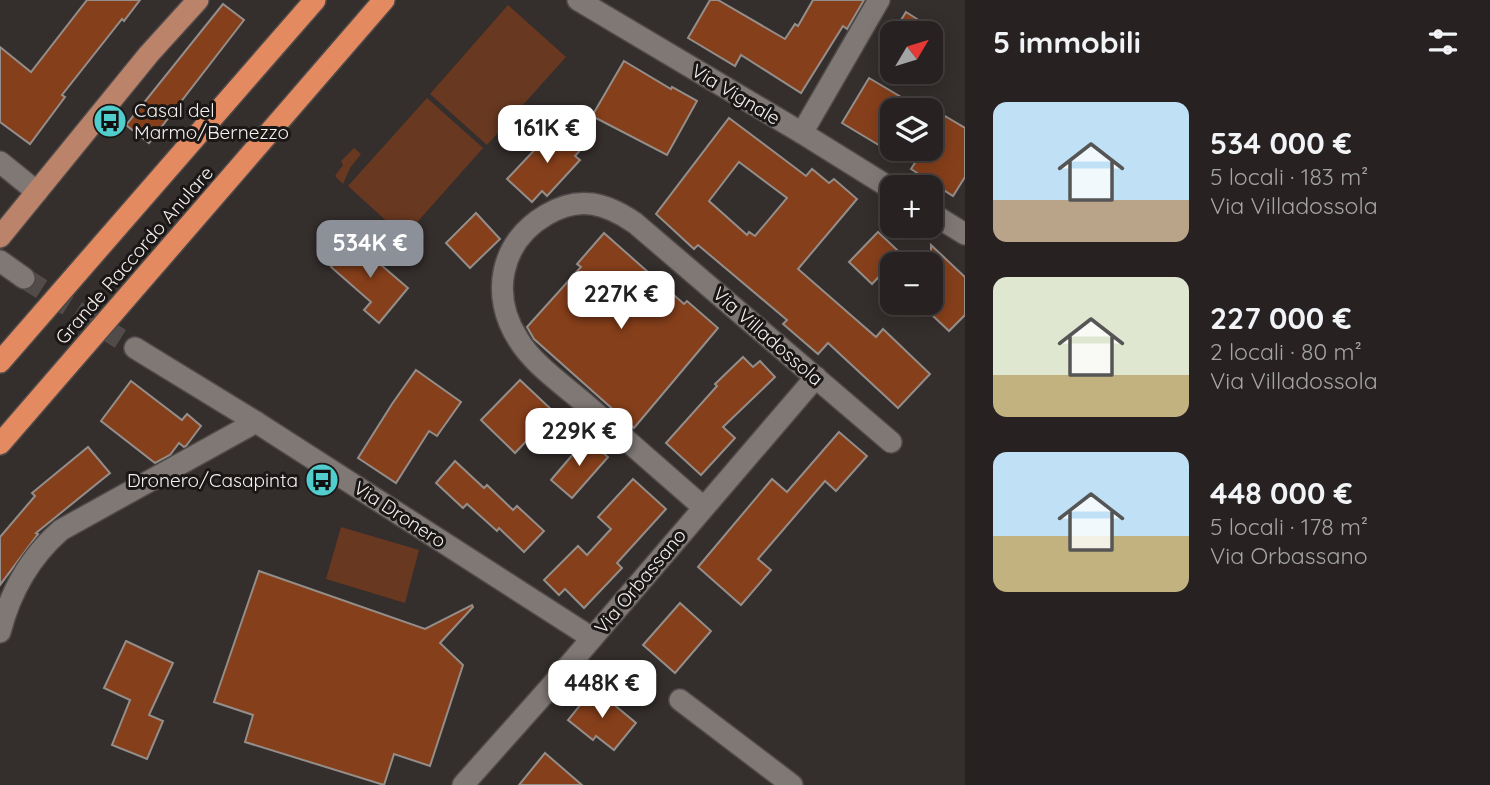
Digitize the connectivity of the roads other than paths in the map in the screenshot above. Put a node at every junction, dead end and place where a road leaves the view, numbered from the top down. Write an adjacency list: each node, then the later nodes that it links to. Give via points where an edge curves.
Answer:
1 (198, 0): 9 (main road)
2 (315, 0): 16 (highway, Grande Raccordo Anulare)
3 (384, 0): 20 (highway, Grande Raccordo Anulare)
4 (578, 0): 6 (street, Via Vignale)
5 (880, 0): 6 (street)
6 (803, 133): 8 (street, Via Vignale)
7 (0, 162): 9 (street)
8 (880, 181)
9 (37, 191): 12 (main road)
10 (943, 220): 11 (street)
11 (965, 234)
12 (0, 237)
13 (0, 261): 14 (street)
14 (24, 278)
15 (135, 348): 18 (street, Via Dronero)
16 (0, 362)
17 (816, 377): 19 (street, Via Villadossola); 21 (street, Via Orbassano); 21 (street, Via Villadossola, via 614,209 588,203 563,207 524,233 507,260 502,279 505,314 516,337 557,380)
18 (256, 422): 22 (street, via 61,530 16,586); 23 (street, Via Dronero)
19 (891, 442)
20 (0, 444)
21 (704, 507): 23 (street, Via Orbassano)
22 (0, 632)
23 (592, 638): 25 (street, Via Orbassano)
24 (680, 700): 26 (street)
25 (463, 785)
26 (792, 785)

